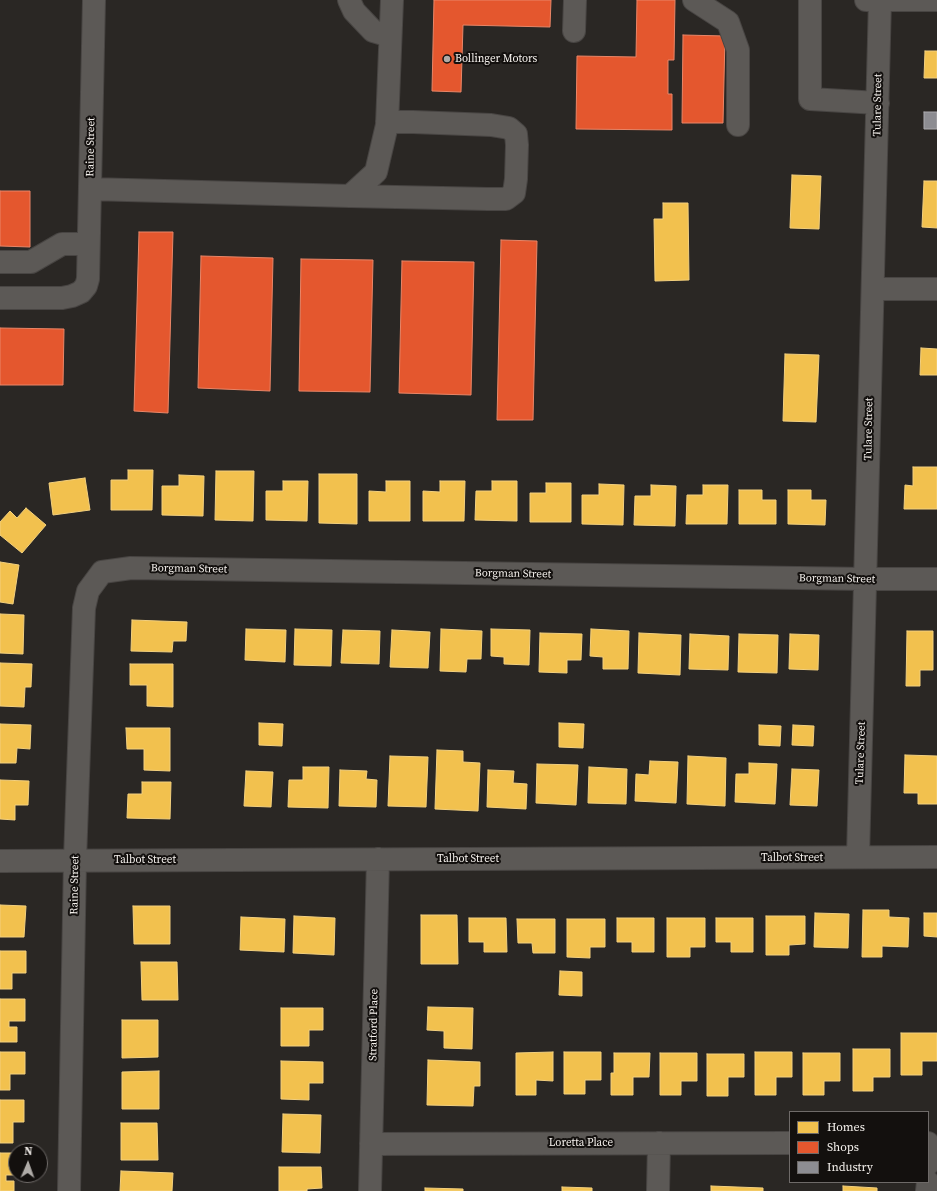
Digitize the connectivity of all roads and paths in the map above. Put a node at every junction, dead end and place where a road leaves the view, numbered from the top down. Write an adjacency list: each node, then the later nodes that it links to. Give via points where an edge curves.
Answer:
1 (94, 0): 15 (street, Raine Street)
2 (349, 0): 11 (street, via 354,11 373,31)
3 (392, 0): 11 (street)
4 (575, 0): 10 (street)
5 (694, 0): 14 (street, via 728,22 738,50)
6 (810, 0): 12 (street, via 810,100)
7 (866, 0): 8 (street)
8 (880, 0): 9 (street); 12 (street, Tulare Street)
9 (937, 0)
10 (574, 31)
11 (390, 36): 13 (street)
12 (878, 103): 19 (street, Tulare Street)
13 (387, 122): 16 (street, via 376,172); 16 (street, via 491,125 509,128 516,134 517,145 514,193 506,199)
14 (738, 125)
15 (90, 189): 16 (street); 17 (street, Raine Street)
16 (350, 196)
17 (88, 244): 18 (street, via 62,244 31,262); 21 (street, Raine Street, via 88,279 81,292 62,298)
18 (0, 262)
19 (873, 289): 20 (street); 22 (street, Tulare Street)
20 (937, 289)
21 (0, 298)
22 (865, 579): 23 (street, Borgman Street); 24 (street, Borgman Street, via 131,568 102,572); 25 (street, Tulare Street)
23 (937, 579)
24 (95, 582): 27 (street, Raine Street, via 88,591 84,608)
25 (858, 857): 26 (street, Talbot Street); 28 (street, Talbot Street)
26 (937, 857)
27 (75, 860): 28 (street, Talbot Street); 29 (street, Talbot Street); 33 (street, Raine Street)
28 (378, 860): 32 (street, Stratford Place)
29 (0, 861)
30 (659, 1143): 31 (street, Loretta Place); 32 (street, Loretta Place); 35 (street)
31 (789, 1143)
32 (371, 1144): 34 (street, Stratford Place)
33 (70, 1191)
34 (370, 1191)
35 (658, 1191)

